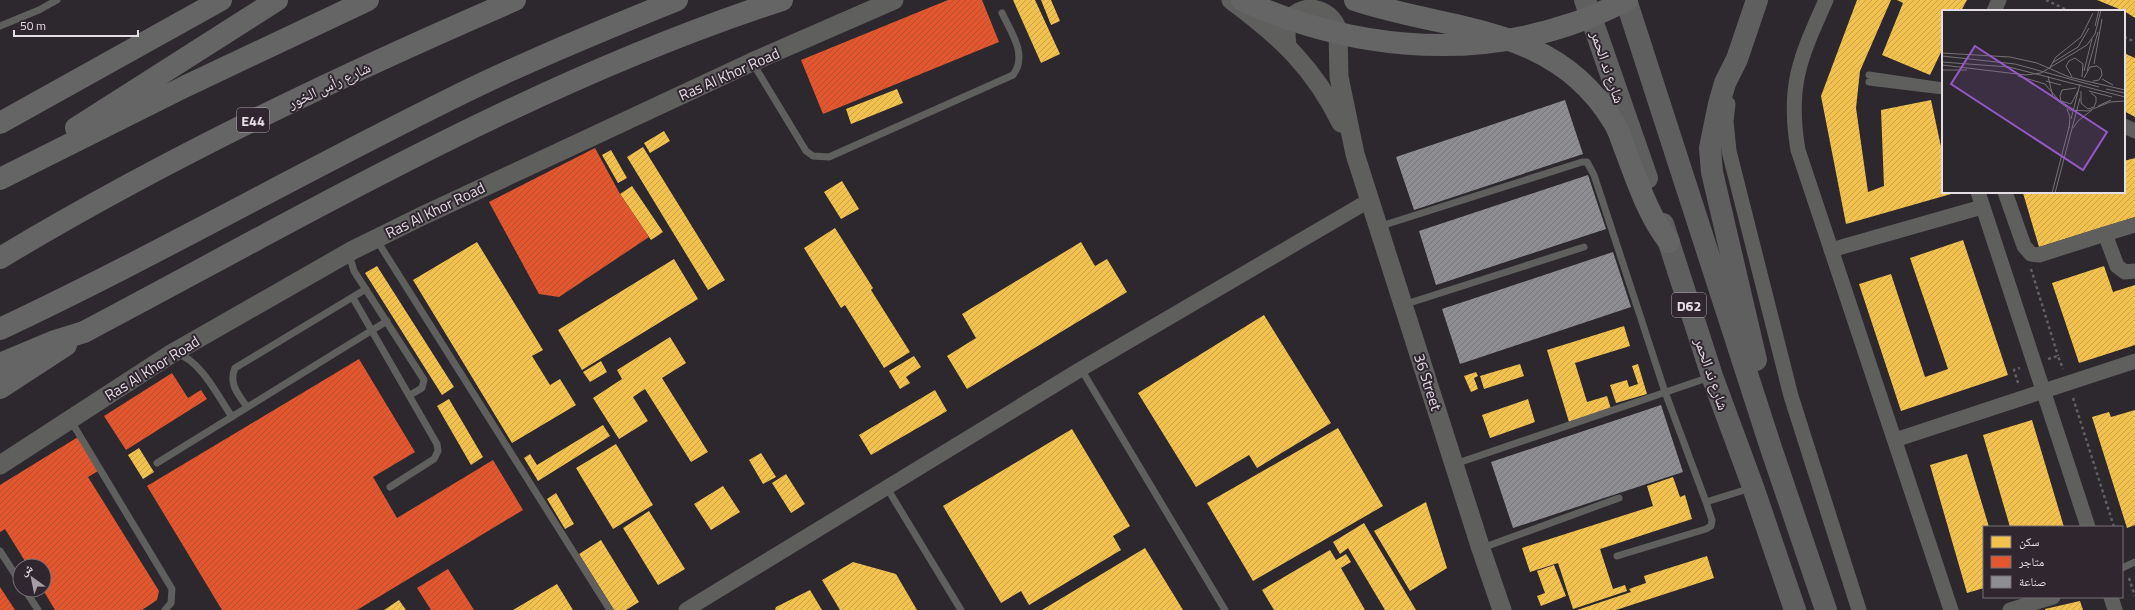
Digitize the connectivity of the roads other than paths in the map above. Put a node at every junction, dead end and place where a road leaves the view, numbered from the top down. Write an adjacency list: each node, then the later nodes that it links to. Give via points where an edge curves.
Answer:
1 (57, 0): 21 (lane)
2 (221, 0): 27 (highway)
3 (277, 0): 33 (highway)
4 (368, 0): 33 (highway)
5 (514, 0): 46 (highway, شارع رأس الخور / E44, via 235,129 81,211)
6 (677, 0): 52 (highway, via 534,59 424,112 124,269)
7 (766, 0): 20 (highway)
8 (782, 0): 20 (highway)
9 (894, 0): 24 (street, Ras Al Khor Road)
10 (1231, 0): 22 (street, via 1268,27)
11 (1242, 0): 14 (highway, via 1326,30 1384,42 1439,45 1493,42 1546,32 1572,24)
12 (1355, 0): 42 (highway, via 1412,17 1501,36 1520,42 1555,60 1588,88 1614,122 1645,202)
13 (1585, 0): 42 (main road, شارع ند الحمر / D62)
14 (1627, 0): 68 (main road, D62)
15 (1757, 0): 23 (main road)
16 (1826, 0): 45 (street, via 1799,66 1793,122 1798,150)
17 (1999, 0): 18 (street)
18 (1994, 10)
19 (1002, 12): 24 (lane, via 1020,58 1013,75 829,157 813,156 806,151)
20 (739, 14): 54 (highway, via 620,61 500,115 384,173)
21 (0, 26)
22 (1287, 46): 32 (street, via 1330,100); 32 (street, via 1288,24 1298,13 1319,10 1332,18 1336,24 1339,77)
23 (1737, 59): 68 (main road, via 1725,83 1719,104 1710,148 1712,172 1762,381); 99 (street, via 1727,108 1726,136 1729,150 1791,396)
24 (752, 62): 41 (street, Ras Al Khor Road)
25 (1942, 86): 26 (lane, via 1869,79)
26 (1942, 91)
27 (0, 123)
28 (2125, 126): 29 (street)
29 (2135, 131)
30 (2135, 136): 31 (street)
31 (2125, 140)
32 (1355, 154): 36 (street, 36 Street)
33 (0, 179)
34 (1978, 193): 37 (street)
35 (2005, 193): 40 (street, via 2025,250 2031,254 2039,255)
36 (1370, 200): 39 (street, 36 Street); 58 (street)
37 (1982, 207): 45 (street); 62 (street)
38 (2135, 225): 40 (street)
39 (1378, 227): 50 (street, 36 Street); 61 (lane, via 1587,162 1594,175)
40 (2105, 234): 47 (street, via 2117,266 2125,272)
41 (376, 238): 44 (street, Ras Al Khor Road); 92 (lane)
42 (1669, 242): 59 (main road, شارع ند الحمر / D62)
43 (1584, 247): 50 (lane)
44 (352, 250): 48 (lane, via 352,266); 55 (street, Ras Al Khor Road)
45 (1831, 250): 67 (street)
46 (0, 258)
47 (2135, 271)
48 (366, 289): 49 (lane); 51 (lane)
49 (353, 298): 53 (lane); 64 (lane, via 235,368 233,386)
50 (1403, 306): 70 (street, 36 Street)
51 (386, 322): 53 (lane); 63 (lane, via 424,380 422,388)
52 (0, 329)
53 (372, 331): 63 (lane); 64 (lane)
54 (84, 332): 57 (highway); 60 (highway)
55 (171, 354): 65 (lane, via 186,357 197,366); 66 (street, Ras Al Khor Road)
56 (2135, 361): 62 (street)
57 (0, 364)
58 (1081, 369): 74 (street); 94 (lane)
59 (1712, 376): 61 (lane); 73 (main road, شارع ند الحمر / D62)
60 (0, 388)
61 (1666, 392): 70 (lane); 76 (lane)
62 (2044, 392): 67 (street); 77 (street)
63 (410, 395): 72 (lane, via 435,436 438,451 428,463)
64 (247, 408): 65 (lane)
65 (232, 417): 69 (lane)
66 (70, 419): 71 (street, Ras Al Khor Road); 91 (lane, via 172,589 171,603)
67 (1895, 440): 89 (street)
68 (1771, 448): 98 (main road, D62)
69 (157, 463)
70 (1454, 464): 78 (street, 36 Street)
71 (0, 465)
72 (390, 487)
73 (1753, 487): 76 (lane); 84 (main road, شارع ند الحمر / D62)
74 (887, 488): 88 (street); 93 (lane)
75 (1619, 498): 78 (lane)
76 (1706, 502): 80 (lane, via 1712,520 1711,526)
77 (2088, 526)
78 (1481, 549): 95 (street, 36 Street)
79 (0, 551): 83 (lane)
80 (1617, 556)
81 (2135, 562): 82 (lane)
82 (2123, 566)
83 (12, 570)
84 (1786, 581): 96 (street); 97 (main road, شارع ند الحمر / D62)
85 (30, 598): 90 (lane)
86 (2050, 598): 100 (street)
87 (2111, 598): 101 (street)
88 (689, 609)
89 (1951, 609)
90 (38, 610)
91 (165, 610)
92 (610, 610)
93 (961, 610)
94 (1225, 610)
95 (1502, 610)
96 (1785, 610)
97 (1795, 610)
98 (1826, 610)
99 (1859, 610)
100 (2010, 610)
101 (2116, 610)

